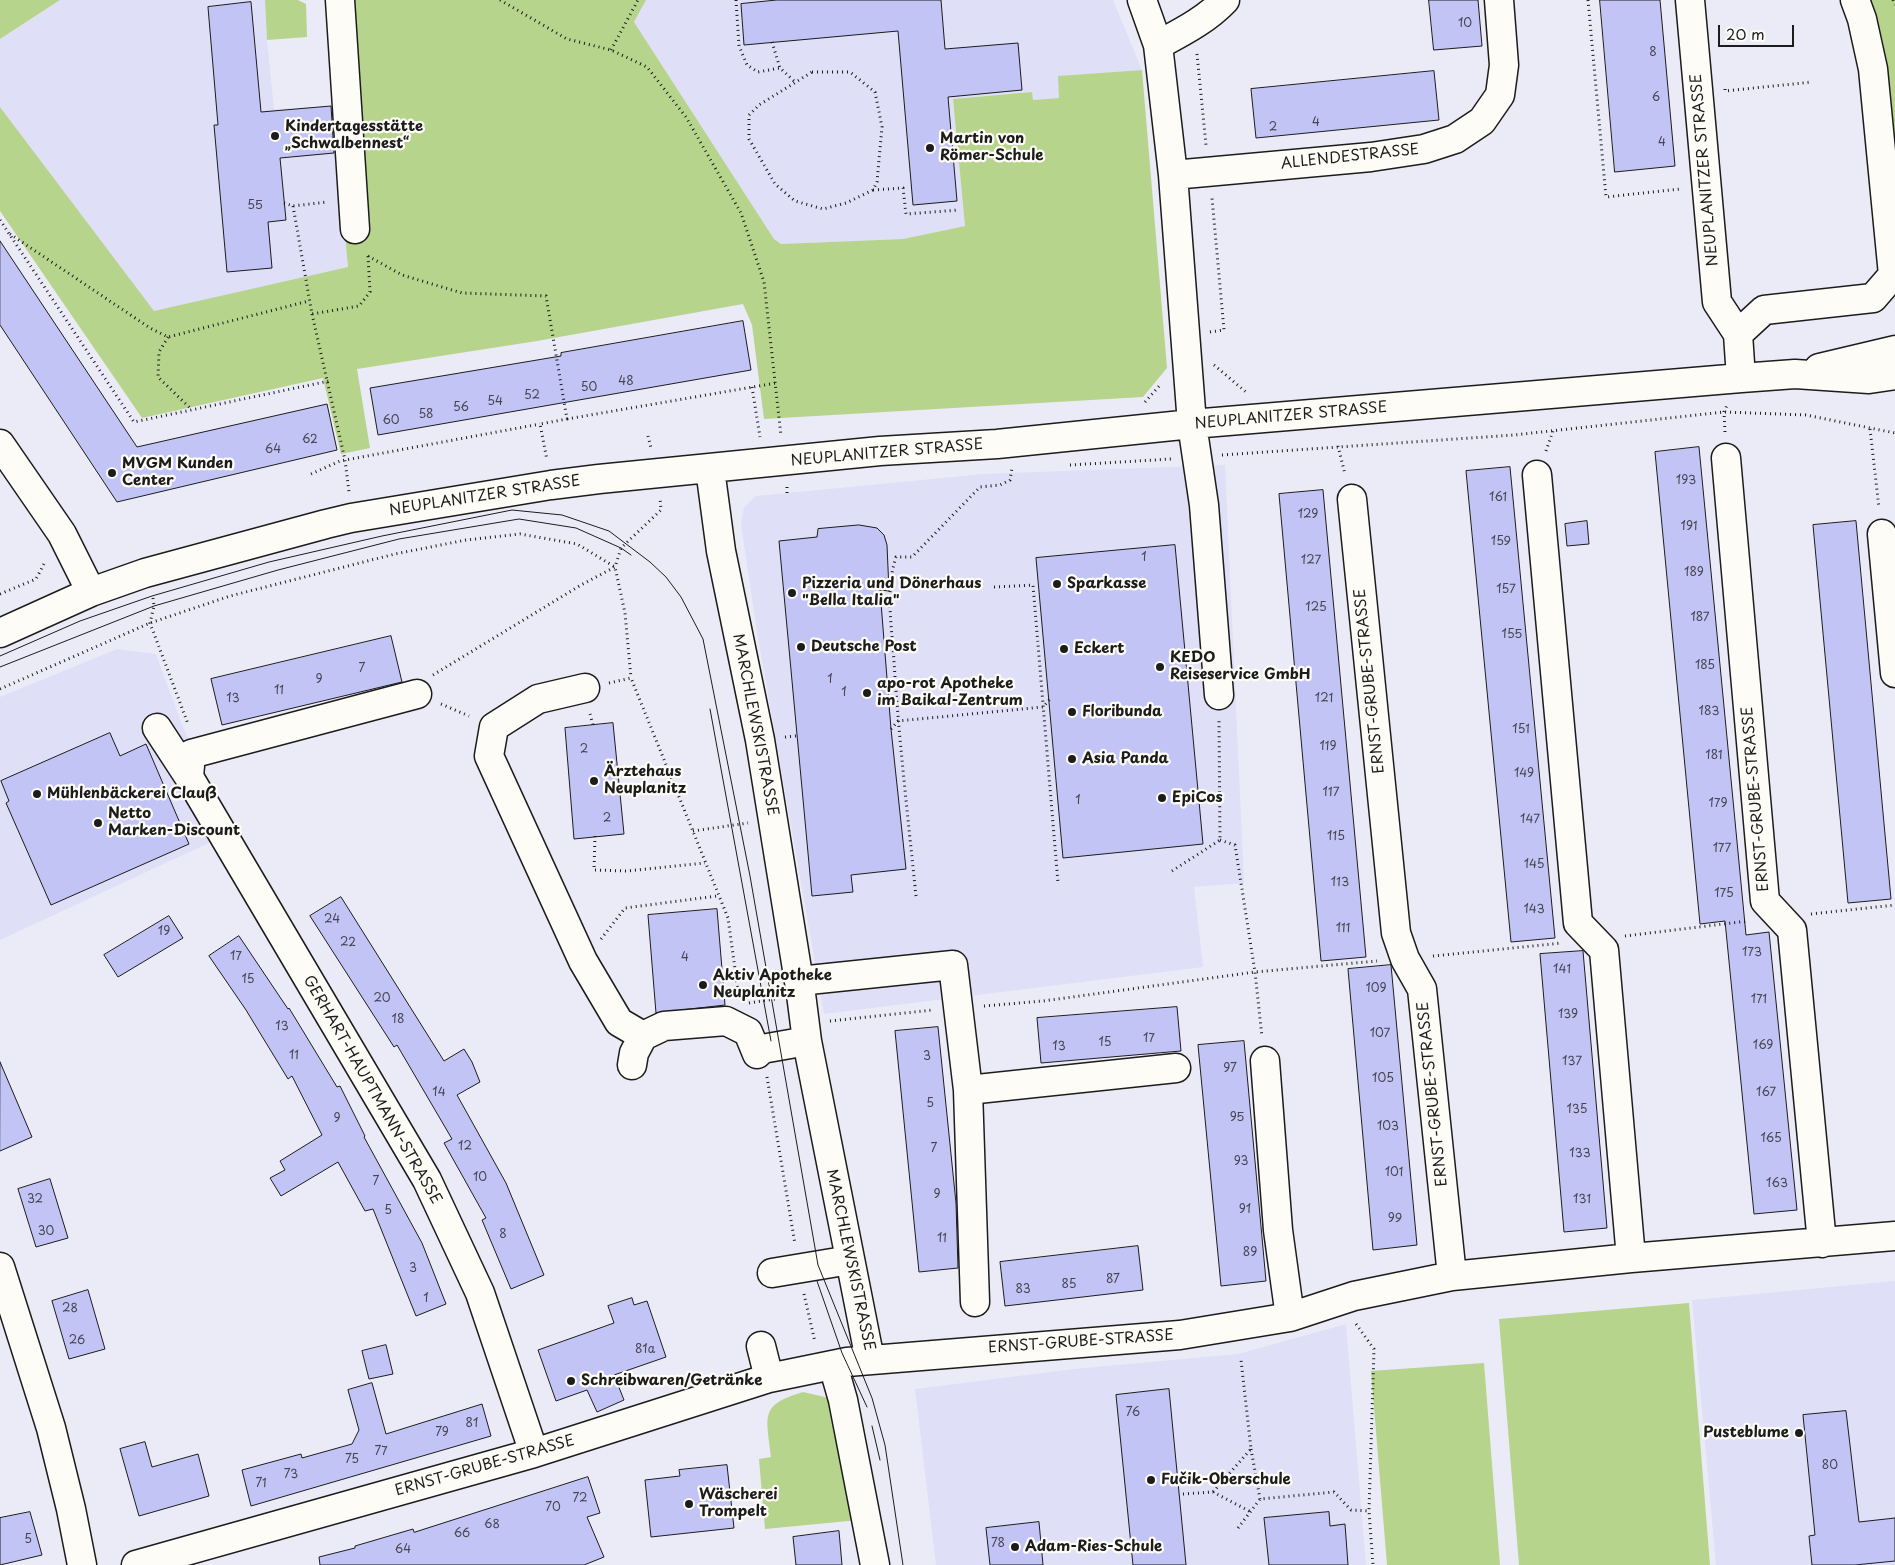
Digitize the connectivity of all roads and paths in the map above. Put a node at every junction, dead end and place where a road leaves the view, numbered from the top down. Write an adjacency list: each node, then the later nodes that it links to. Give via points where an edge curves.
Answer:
1 (340, 0): 25 (street)
2 (500, 0): 16 (path, via 567,39)
3 (638, 0): 16 (path)
4 (736, 0): 17 (path, via 739,46 746,65 758,72)
5 (1142, 0): 15 (street)
6 (1225, 0): 13 (street)
7 (1499, 0): 21 (street, ALLENDESTRASSE, via 1504,65 1500,95 1482,121 1455,139 1424,149 1371,157)
8 (1588, 0): 23 (path, via 1606,197)
9 (1690, 0): 18 (street, NEUPLANITZER STRASSE)
10 (1855, 0): 35 (street, via 1873,69 1893,276 1873,298 1764,310)
11 (1893, 0): 12 (path)
12 (1895, 5)
13 (1191, 28): 15 (street); 21 (path, via 1195,38)
14 (772, 42): 17 (path)
15 (1158, 45): 22 (street)
16 (611, 50): 44 (path, via 647,66 686,117 742,213 764,282)
17 (780, 68): 19 (path)
18 (1696, 75): 20 (path, via 1724,72 1725,91); 23 (street, NEUPLANITZER STRASSE)
19 (794, 81): 24 (path, via 812,72 850,72 875,92 882,127 877,182); 24 (path, via 759,105 749,116 749,139 775,184 795,201 823,209 846,203)
20 (1812, 82)
21 (1209, 172): 22 (street, ALLENDESTRASSE); 34 (path, via 1224,330)
22 (1173, 176): 52 (street)
23 (1706, 186): 35 (street, NEUPLANITZER STRASSE, via 1717,302)
24 (872, 190): 28 (path, via 903,188 906,214)
25 (353, 200): 27 (path); 30 (street)
26 (284, 203): 27 (path)
27 (293, 206): 32 (path)
28 (959, 210)
29 (0, 220): 31 (path)
30 (356, 229)
31 (9, 233): 36 (path); 48 (path, via 134,422)
32 (309, 301): 33 (path); 36 (path)
33 (312, 314): 43 (path); 50 (path, via 359,306 370,292 368,256 402,275 462,293 546,296)
34 (1208, 333)
35 (1738, 334): 41 (street)
36 (168, 337): 48 (path, via 159,352 158,377)
37 (1895, 350): 39 (street, NEUPLANITZER STRASSE)
38 (1212, 362): 46 (path)
39 (1794, 374): 40 (street, NEUPLANITZER STRASSE, via 1868,379); 41 (street, NEUPLANITZER STRASSE)
40 (1895, 375)
41 (1740, 378): 49 (path); 52 (street, NEUPLANITZER STRASSE)
42 (1165, 379): 47 (path)
43 (328, 381): 48 (path); 63 (path)
44 (776, 383): 45 (path); 56 (path)
45 (752, 387): 50 (path); 59 (path, via 760,438)
46 (1248, 393)
47 (1143, 404)
48 (192, 410)
49 (1724, 412): 53 (path, via 1806,415); 61 (path, via 1514,435); 62 (path)
50 (568, 419): 51 (path)
51 (540, 424): 63 (path); 71 (path)
52 (1192, 424): 61 (street); 64 (street, NEUPLANITZER STRASSE)
53 (1870, 429): 55 (path); 75 (path)
54 (791, 433): 56 (path)
55 (1895, 433)
56 (781, 434): 57 (path); 64 (path)
57 (774, 435)
58 (648, 436): 69 (path)
59 (767, 437)
60 (0, 444): 80 (street, via 62,534)
61 (1197, 457): 65 (path); 89 (street, via 1204,505)
62 (1726, 458): 108 (street, ERNST-GRUBE-STRASSE, via 1765,901)
63 (345, 460): 68 (path); 74 (path)
64 (784, 462): 67 (street, NEUPLANITZER STRASSE); 72 (path)
65 (1060, 466)
66 (1022, 467): 92 (path, via 1012,467 1010,480 1000,485 980,487 912,557 896,557 891,572 890,600)
67 (710, 469): 69 (street, NEUPLANITZER STRASSE); 98 (street, MARCHLEWSKISTRASSE, via 721,551)
68 (311, 474)
69 (658, 474): 71 (street, NEUPLANITZER STRASSE); 77 (path, via 661,510 621,548)
70 (1536, 475): 109 (street, via 1578,923)
71 (551, 485): 74 (street, NEUPLANITZER STRASSE)
72 (787, 495)
73 (1352, 499): 110 (street, ERNST-GRUBE-STRASSE, via 1396,933)
74 (351, 518): 78 (street, NEUPLANITZER STRASSE)
75 (1882, 534): 84 (street)
76 (42, 557): 81 (path, via 46,563 36,578)
77 (615, 567): 82 (path, via 577,544 520,534 466,540 395,554 230,596); 85 (path, via 626,613); 88 (path, via 436,672)
78 (144, 573): 80 (street, NEUPLANITZER STRASSE); 82 (path, via 154,606)
79 (994, 587): 91 (path, via 1033,584)
80 (91, 592): 83 (street, NEUPLANITZER STRASSE)
81 (0, 594)
82 (150, 623): 86 (path); 97 (path, via 188,725)
83 (0, 633)
84 (1895, 673)
85 (631, 678): 87 (path); 99 (path)
86 (0, 688)
87 (585, 688): 93 (path); 94 (street, via 538,699)
88 (417, 694): 94 (path); 97 (street)
89 (1219, 695): 101 (path)
90 (1050, 699): 91 (path)
91 (1043, 707): 92 (path); 104 (path)
92 (898, 721): 96 (path); 106 (path)
93 (593, 725)
94 (494, 727): 111 (street, via 489,756)
95 (157, 728): 97 (street, GERHART-HAUPTMANN-STRASSE)
96 (891, 729)
97 (190, 766): 141 (street, GERHART-HAUPTMANN-STRASSE, via 215,823 427,1180 480,1293)
98 (773, 820): 99 (path); 113 (street, MARCHLEWSKISTRASSE)
99 (693, 831): 102 (path)
100 (595, 836): 102 (path, via 594,870 627,871)
101 (1220, 840): 103 (path); 112 (path, via 1235,845)
102 (705, 863): 105 (path)
103 (1172, 871)
104 (1058, 883)
105 (717, 896): 111 (path, via 625,908); 115 (path, via 728,918)
106 (916, 896)
107 (1895, 905): 108 (path)
108 (1780, 918): 109 (path); 125 (street, ERNST-GRUBE-STRASSE, via 1792,930)
109 (1594, 940): 110 (path); 126 (street, via 1604,950)
110 (1405, 959): 112 (path); 131 (street, ERNST-GRUBE-STRASSE, via 1422,989)
111 (583, 961): 118 (street, via 619,1022)
112 (1255, 972): 116 (path, via 1043,1001); 120 (path)
113 (800, 988): 114 (path); 116 (street, via 953,965); 117 (street, MARCHLEWSKISTRASSE)
114 (746, 1003)
115 (740, 1004)
116 (957, 1008): 117 (path); 123 (street)
117 (814, 1031): 119 (street); 127 (street, MARCHLEWSKISTRASSE)
118 (643, 1036): 119 (street, via 664,1026 726,1022 748,1032 757,1054); 121 (street)
119 (762, 1049): 129 (path)
120 (1265, 1061): 134 (street, via 1278,1230)
121 (632, 1065)
122 (1176, 1068): 123 (street)
123 (968, 1090): 133 (street)
124 (1895, 1236): 125 (street, ERNST-GRUBE-STRASSE)
125 (1822, 1243): 126 (street, ERNST-GRUBE-STRASSE)
126 (1632, 1258): 131 (street, ERNST-GRUBE-STRASSE)
127 (850, 1260): 129 (street); 136 (street, MARCHLEWSKISTRASSE)
128 (0, 1267): 148 (street, via 51,1428 72,1508)
129 (800, 1267): 130 (street); 138 (path, via 817,1351)
130 (772, 1273)
131 (1452, 1276): 132 (street, ERNST-GRUBE-STRASSE)
132 (1354, 1296): 134 (street, ERNST-GRUBE-STRASSE); 145 (path, via 1356,1324 1374,1349)
133 (975, 1302)
134 (1290, 1317): 136 (street, ERNST-GRUBE-STRASSE, via 1180,1335)
135 (761, 1346): 139 (street)
136 (870, 1360): 138 (street, MARCHLEWSKISTRASSE)
137 (1241, 1360): 140 (path)
138 (833, 1365): 139 (street, ERNST-GRUBE-STRASSE); 150 (street)
139 (768, 1378): 141 (street, ERNST-GRUBE-STRASSE)
140 (1250, 1449): 142 (path); 144 (path)
141 (534, 1453): 149 (street, ERNST-GRUBE-STRASSE)
142 (1213, 1492): 143 (path); 146 (path)
143 (1183, 1494)
144 (1260, 1499): 145 (path, via 1334,1492 1351,1510); 146 (path)
145 (1369, 1511): 151 (path)
146 (1252, 1512): 147 (path)
147 (1238, 1528)
148 (82, 1565)
149 (136, 1565)
150 (875, 1565)
151 (1373, 1565)

